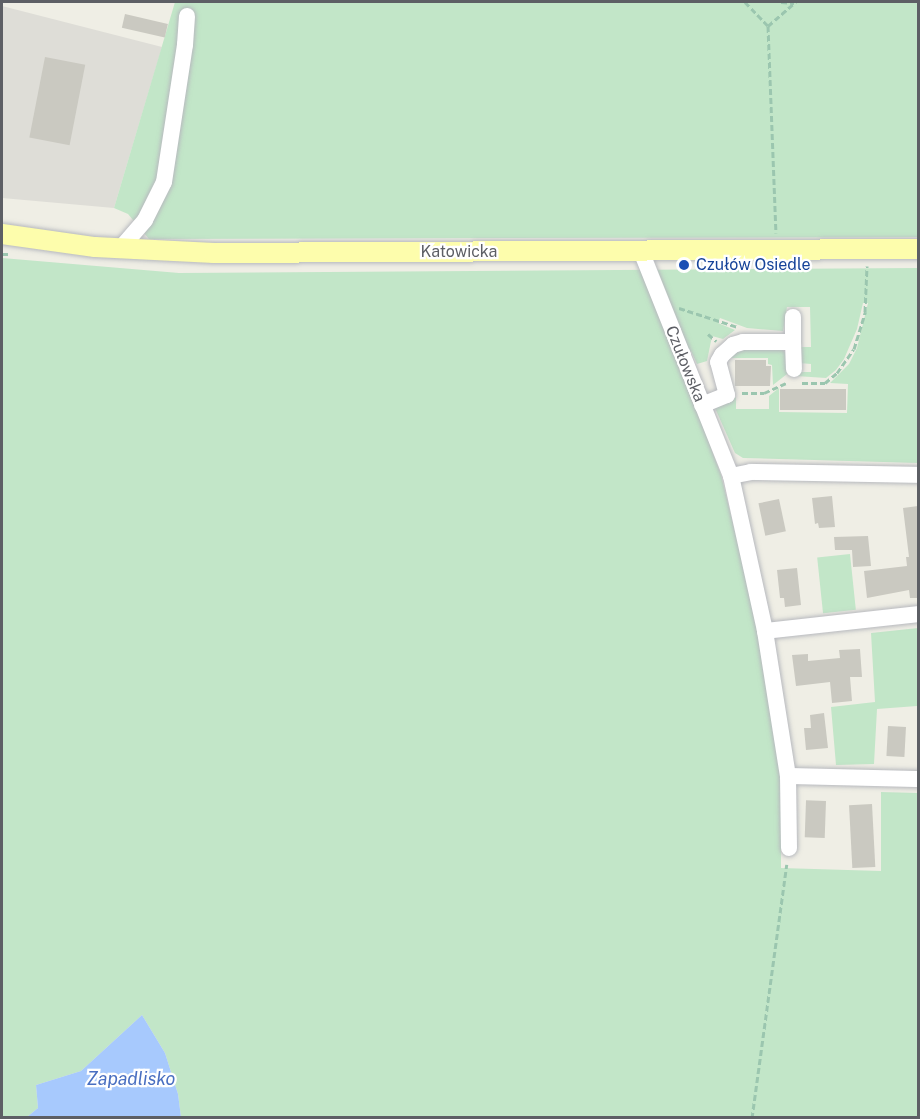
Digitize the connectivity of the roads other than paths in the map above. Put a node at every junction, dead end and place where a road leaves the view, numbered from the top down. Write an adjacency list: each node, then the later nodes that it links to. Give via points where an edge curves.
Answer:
1 (186, 16): 3 (street, via 186,45 164,182 145,220)
2 (2, 234): 3 (main road, Katowicka)
3 (120, 249): 5 (main road, Katowicka, via 247,254)
4 (918, 249): 5 (main road, Katowicka)
5 (641, 250): 9 (street, Czułowska)
6 (793, 317): 7 (street)
7 (793, 342): 8 (street); 9 (street, via 733,345 718,362 727,394)
8 (794, 378)
9 (702, 405): 11 (street, Czułowska)
10 (918, 475): 11 (street, via 751,472)
11 (731, 476): 13 (street, Czułowska)
12 (918, 614): 13 (street)
13 (765, 631): 14 (street, Czułowska)
14 (788, 776): 15 (street); 16 (street, Czułowska)
15 (918, 779)
16 (789, 848)

